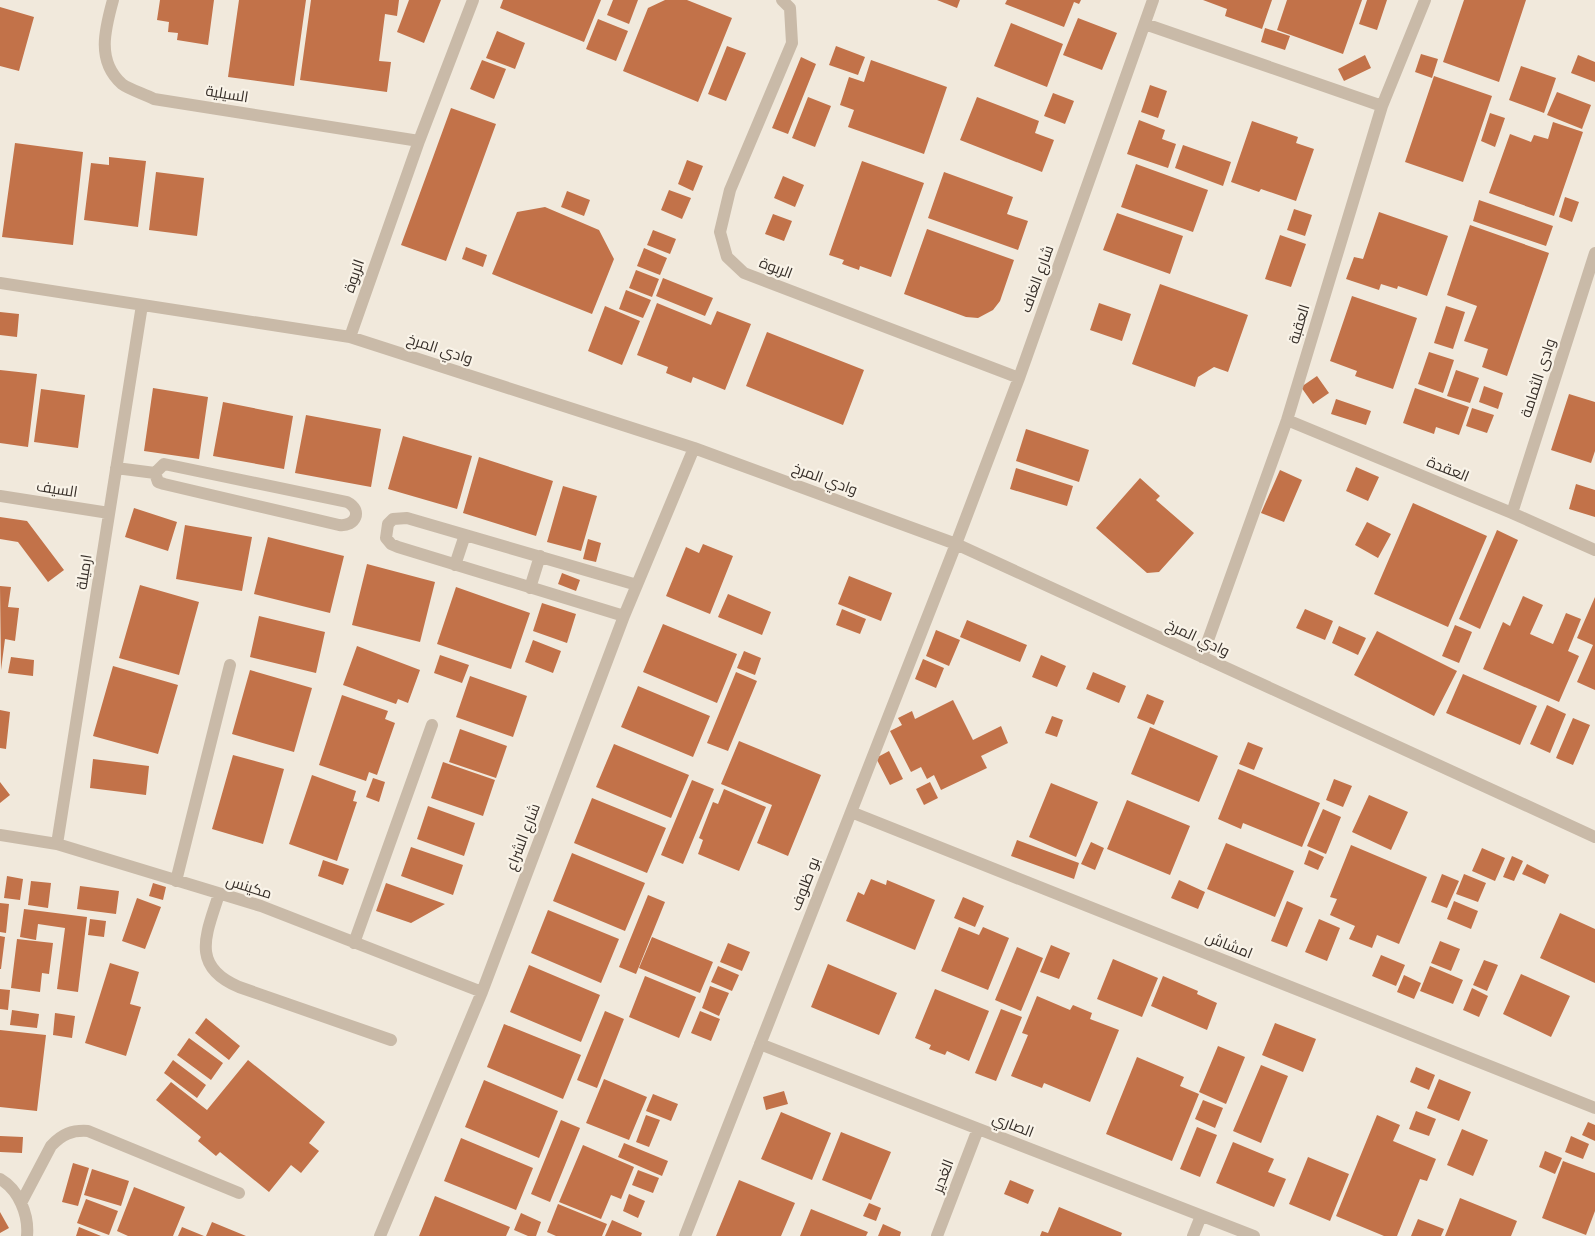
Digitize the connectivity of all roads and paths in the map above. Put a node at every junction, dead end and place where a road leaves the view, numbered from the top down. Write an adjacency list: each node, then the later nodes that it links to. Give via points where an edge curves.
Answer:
1 (113, 0): 8 (street, السيلية, via 104,32 106,64 123,84 154,98)
2 (473, 0): 8 (street, الربوة)
3 (782, 0): 13 (street, الربوة, via 790,8 792,43 730,190 720,232 727,257 744,273)
4 (1153, 0): 6 (street, شارع الغاف)
5 (1425, 0): 7 (street, العقبة)
6 (1145, 24): 7 (street); 13 (street, شارع الغاف)
7 (1382, 106): 14 (street, العقبة)
8 (419, 141): 12 (street, الربوة)
9 (1595, 253): 24 (street, وادى الثمامة)
10 (0, 283): 11 (street, وادي المرخ)
11 (142, 305): 12 (street, وادي المرخ); 16 (street, ارميلة)
12 (350, 337): 15 (street, وادي المرخ)
13 (1019, 378): 26 (street, شارع الغاف)
14 (1288, 420): 24 (street, العقدة); 33 (street, العقبة)
15 (694, 448): 26 (street, وادي المرخ); 30 (street, شارع الشراع)
16 (116, 468): 18 (street); 23 (street, ارميلة)
17 (203, 471): 18 (street, via 164,464); 19 (street); 20 (street)
18 (154, 472): 20 (street, via 158,482)
19 (292, 490): 22 (street); 22 (street, via 347,502 353,505 356,518 346,526)
20 (199, 493): 22 (street)
21 (0, 496): 23 (street, السيف)
22 (287, 512)
23 (110, 513): 39 (street, ارميلة)
24 (1512, 513): 27 (street, العقدة)
25 (465, 535): 28 (street); 29 (street); 29 (street, via 400,517 393,519 385,531 391,544)
26 (956, 544): 33 (street, وادي المرخ); 36 (street, بو ظلوف)
27 (1595, 550)
28 (540, 556): 30 (street); 31 (street)
29 (456, 565): 31 (street)
30 (637, 585): 32 (street, شارع الشراع)
31 (530, 588): 32 (street)
32 (624, 616): 43 (street, شارع الشراع)
33 (1202, 658): 38 (street, وادي المرخ)
34 (230, 665): 40 (street)
35 (432, 725): 42 (street)
36 (851, 812): 45 (street, بو ظلوف); 46 (street, امشاش)
37 (0, 835): 39 (street, مكينس)
38 (1595, 837)
39 (57, 844): 40 (street, مكينس)
40 (176, 881): 41 (street, مكينس)
41 (219, 894): 42 (street, مكينس, via 260,906); 44 (street, via 204,942 210,965 218,975 239,987)
42 (354, 944): 43 (street, مكينس)
43 (482, 992): 53 (street, شارع الشراع)
44 (391, 1040)
45 (760, 1044): 47 (street, الصاري); 54 (street, بو ظلوف)
46 (1595, 1108)
47 (978, 1128): 51 (street, الصاري); 55 (street, الغدير)
48 (0, 1179): 50 (street)
49 (239, 1194): 50 (street, via 88,1131 77,1130 58,1138 51,1146)
50 (21, 1203): 52 (street, via 28,1225)
51 (1201, 1216): 56 (street); 57 (street, الصاري)
52 (27, 1236)
53 (380, 1236)
54 (685, 1236)
55 (937, 1236)
56 (1193, 1236)
57 (1254, 1236)

